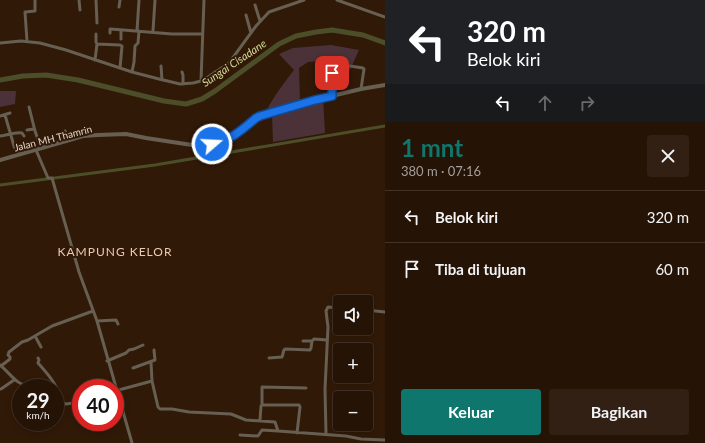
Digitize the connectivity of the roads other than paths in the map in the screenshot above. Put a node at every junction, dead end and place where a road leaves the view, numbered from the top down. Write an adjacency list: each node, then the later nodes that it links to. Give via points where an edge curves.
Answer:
1 (35, 0): 25 (street, via 35,11 25,12)
2 (79, 0): 12 (street)
3 (96, 0): 16 (street)
4 (120, 0): 11 (street)
5 (139, 0): 18 (street)
6 (156, 0): 19 (street)
7 (204, 0): 23 (street)
8 (304, 0): 15 (street, via 270,11)
9 (337, 0): 14 (street)
10 (255, 5): 15 (street)
11 (119, 7)
12 (80, 10)
13 (246, 15): 20 (street)
14 (385, 18)
15 (260, 21): 20 (street)
16 (97, 23)
17 (121, 30): 18 (street); 21 (street, via 110,29); 24 (street)
18 (138, 31): 19 (street); 33 (street)
19 (153, 31): 23 (street)
20 (251, 32): 36 (street, via 229,63)
21 (110, 33)
22 (96, 34): 27 (street)
23 (202, 34): 36 (street)
24 (120, 39)
25 (27, 41): 26 (street); 28 (street)
26 (0, 43)
27 (97, 44): 28 (street); 31 (street, via 122,46)
28 (95, 60): 31 (street)
29 (161, 66): 35 (street)
30 (350, 66): 39 (street, via 364,69)
31 (120, 68): 33 (street)
32 (332, 71): 40 (street)
33 (132, 72): 35 (street)
34 (182, 72): 37 (street)
35 (162, 80): 37 (street)
36 (201, 81): 37 (street)
37 (183, 84)
38 (385, 85): 39 (street, Jalan MH Thamrin)
39 (361, 89): 40 (street, Jalan MH Thamrin)
40 (332, 96): 51 (street, Jalan MH Thamrin, via 260,116 237,134 217,143 192,145 126,134 83,136)
41 (29, 107): 45 (street)
42 (10, 113): 43 (street)
43 (5, 115): 44 (street); 48 (street)
44 (0, 116)
45 (34, 129): 46 (street); 52 (street)
46 (27, 130)
47 (65, 131): 51 (street)
48 (10, 133): 49 (street); 50 (street, via 20,132); 54 (street)
49 (0, 136)
50 (24, 136)
51 (68, 140): 52 (street, Jalan MH Thamrin)
52 (41, 148): 53 (street, Jalan MH Thamrin)
53 (36, 150): 54 (street, Jalan MH Thamrin); 57 (street, via 48,178 52,178)
54 (18, 154): 55 (street, Jalan MH Thamrin)
55 (0, 160)
56 (333, 307): 63 (street, via 327,307 326,311)
57 (93, 311): 60 (street); 62 (street, via 52,326)
58 (373, 311): 59 (street)
59 (385, 312)
60 (96, 321): 61 (street, via 116,320); 71 (street)
61 (118, 324)
62 (35, 336): 67 (street); 73 (street, via 9,352 10,359)
63 (327, 340): 65 (street); 88 (street)
64 (303, 341): 65 (street)
65 (312, 341): 70 (street, via 310,350 285,349 282,357)
66 (143, 345): 71 (street)
67 (42, 347)
68 (154, 350): 72 (street, via 155,360)
69 (38, 358): 76 (street, via 38,363)
70 (269, 358)
71 (108, 361): 77 (street)
72 (151, 362): 74 (street); 79 (street)
73 (1, 365): 75 (street)
74 (133, 368)
75 (13, 379)
76 (51, 379)
77 (113, 379)
78 (12, 381): 82 (street)
79 (152, 381): 80 (street); 85 (street, via 159,408 231,414 246,420)
80 (124, 388)
81 (306, 388): 83 (street, via 262,387)
82 (1, 389)
83 (262, 405): 85 (street); 87 (street, via 300,406)
84 (124, 416): 91 (street)
85 (260, 420): 86 (street, via 275,422)
86 (278, 431): 87 (street); 89 (street, via 262,430 258,436)
87 (297, 432): 88 (street)
88 (326, 434): 90 (street)
89 (240, 435)
90 (385, 440)
91 (132, 443)

